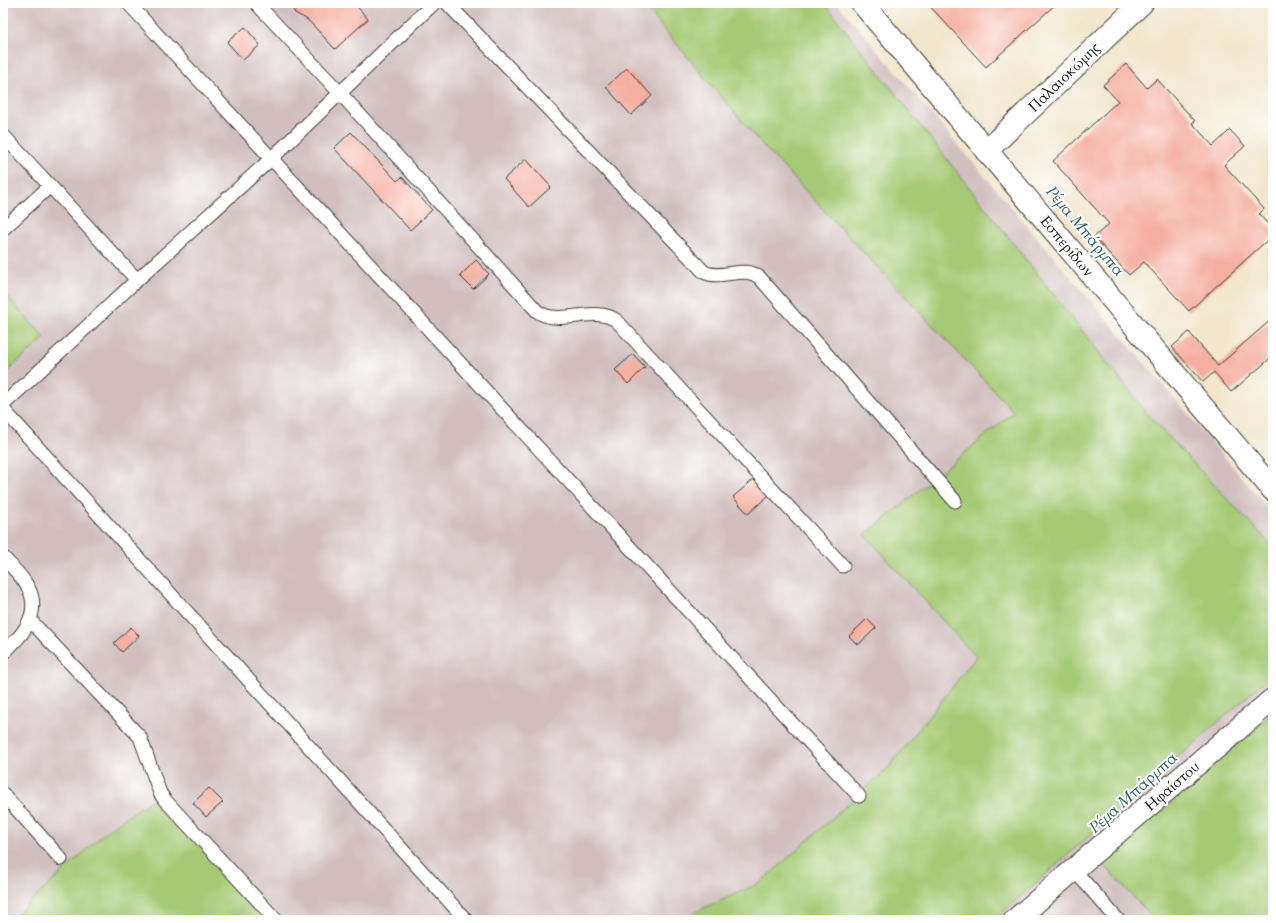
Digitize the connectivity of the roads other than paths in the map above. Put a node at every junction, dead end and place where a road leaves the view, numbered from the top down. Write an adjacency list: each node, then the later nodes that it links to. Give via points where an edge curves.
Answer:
1 (128, 3): 10 (lane)
2 (256, 3): 7 (lane)
3 (434, 3): 7 (lane)
4 (447, 3): 17 (lane, via 704,272 711,275 750,272 760,278)
5 (862, 3): 9 (street, Εσπερίδων)
6 (1142, 3): 9 (street, Παλαιοκώμης)
7 (340, 93): 10 (lane); 19 (lane, via 537,311 550,317 604,316 618,321)
8 (3, 134): 11 (lane)
9 (986, 151): 16 (street, Εσπερίδων)
10 (271, 159): 13 (lane); 24 (lane)
11 (50, 186): 12 (lane); 13 (lane)
12 (3, 229)
13 (137, 280): 14 (lane)
14 (3, 405)
15 (3, 409): 28 (lane)
16 (1273, 490)
17 (955, 501)
18 (3, 557): 20 (lane, via 20,576 31,594 33,608)
19 (843, 566)
20 (30, 620): 21 (lane, via 25,630); 27 (lane, via 140,737 164,799)
21 (3, 653)
22 (1273, 699): 26 (street, Ηφαίστου)
23 (3, 794): 25 (lane)
24 (859, 796)
25 (61, 859)
26 (1074, 870): 29 (street, Ηφαίστου); 30 (lane)
27 (276, 920)
28 (466, 920)
29 (1015, 920)
30 (1118, 920)

